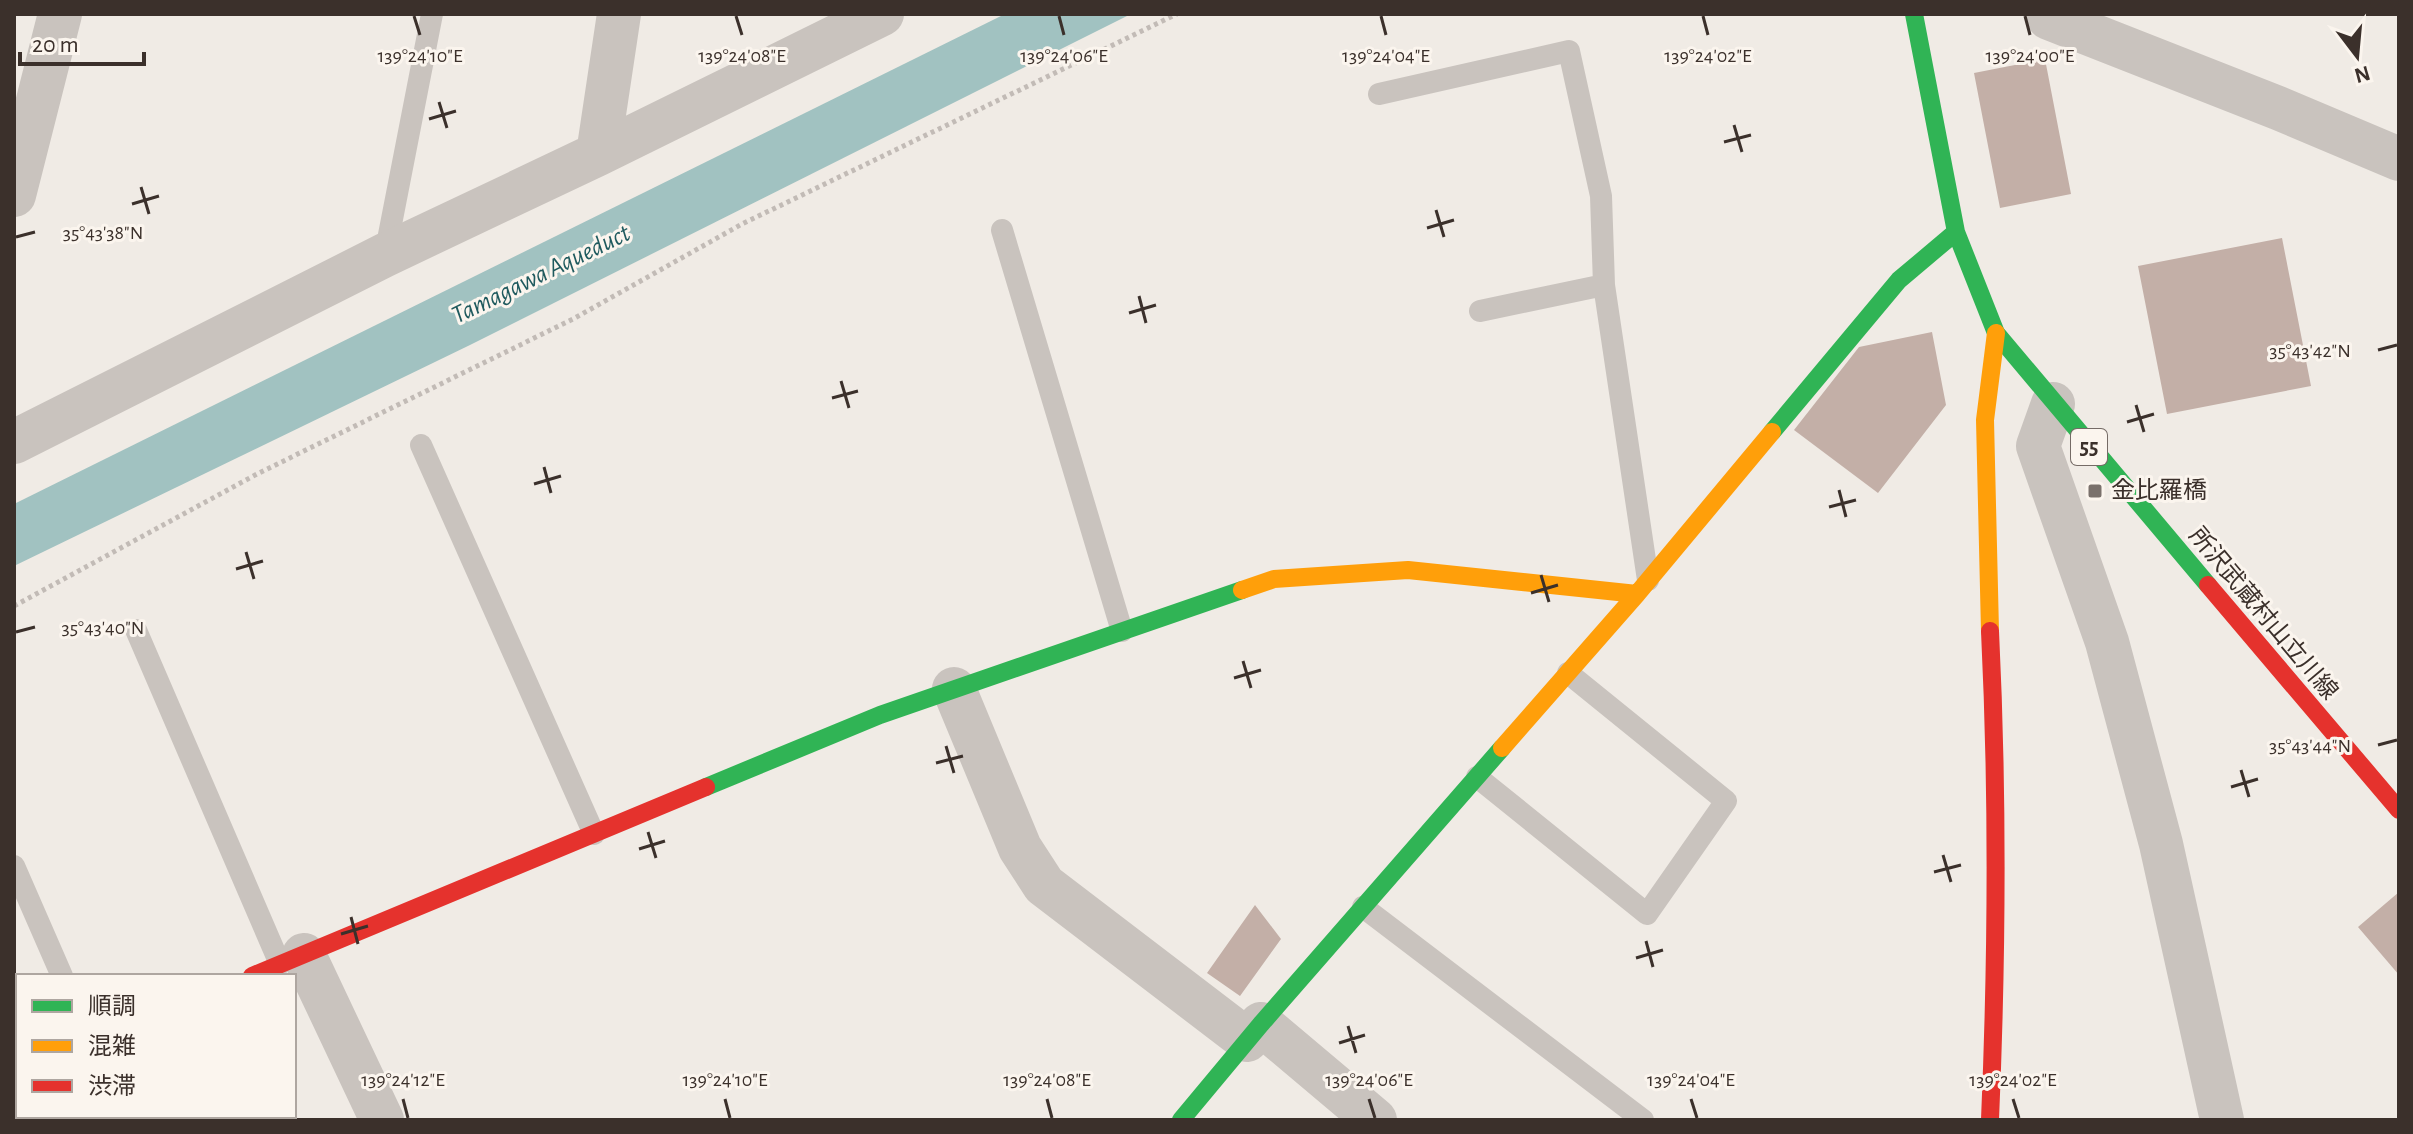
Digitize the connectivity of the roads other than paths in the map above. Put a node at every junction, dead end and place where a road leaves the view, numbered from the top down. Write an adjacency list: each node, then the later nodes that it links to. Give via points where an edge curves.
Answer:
1 (60, 14): 10 (street)
2 (432, 14): 13 (lane)
3 (619, 14): 8 (street)
4 (1914, 14): 12 (street, 所沢武蔵村山立川線 / 55)
5 (2048, 14): 9 (street)
6 (870, 17): 8 (street)
7 (1379, 94): 14 (lane, via 1569,51 1601,196)
8 (598, 154): 13 (street)
9 (2399, 159)
10 (14, 195)
11 (1002, 230): 22 (lane)
12 (1956, 232): 16 (street, 所沢武蔵村山立川線 / 55); 20 (street, via 1899,280)
13 (385, 255): 18 (street)
14 (1604, 285): 15 (lane); 20 (lane)
15 (1480, 311)
16 (1996, 333): 17 (street, 所沢武蔵村山立川線 / 55); 38 (street, via 1985,420 1996,761)
17 (2053, 404): 26 (street, 所沢武蔵村山立川線 / 55); 39 (street, via 2038,446 2107,642 2161,844)
18 (14, 442)
19 (421, 445): 27 (lane)
20 (1642, 588): 22 (street, via 1408,570 1274,579); 23 (street)
21 (136, 630): 30 (lane)
22 (1122, 631): 24 (street)
23 (1568, 673): 25 (street); 25 (lane, via 1726,801 1647,914)
24 (954, 689): 27 (street); 33 (street, via 1020,848 1044,885)
25 (1477, 777): 29 (street)
26 (2399, 810)
27 (594, 834): 30 (street)
28 (14, 866): 31 (lane)
29 (1363, 907): 33 (street); 37 (lane)
30 (292, 960): 32 (street); 34 (street)
31 (61, 974)
32 (257, 974)
33 (1254, 1032): 35 (street); 36 (street)
34 (382, 1120)
35 (1181, 1120)
36 (1375, 1120)
37 (1643, 1120)
38 (1990, 1120)
39 (2222, 1120)

